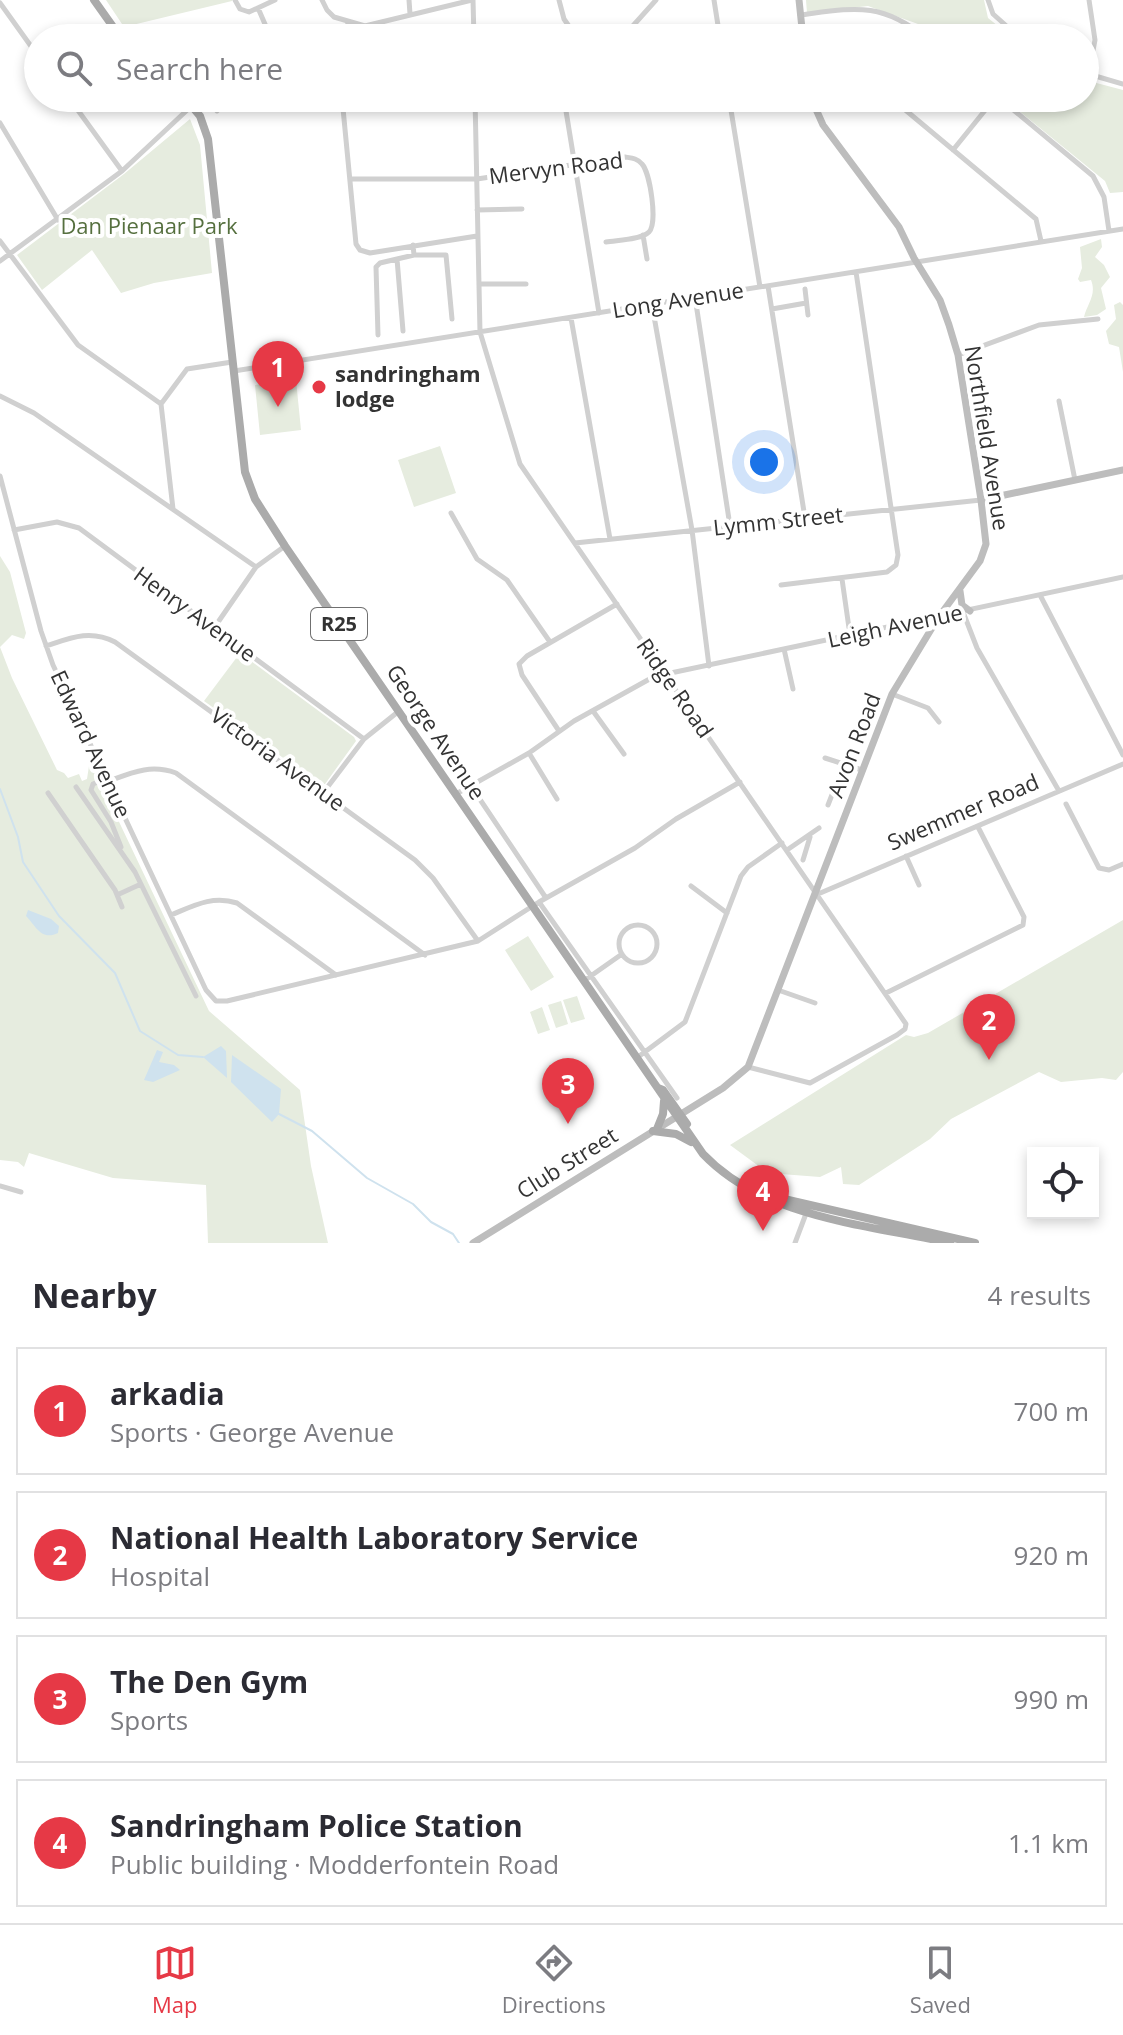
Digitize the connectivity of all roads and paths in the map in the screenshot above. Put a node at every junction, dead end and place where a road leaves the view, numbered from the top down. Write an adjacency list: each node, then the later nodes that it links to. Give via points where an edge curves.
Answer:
1 (94, 0): 18 (main road)
2 (275, 0): 14 (street)
3 (322, 0): 17 (street, via 331,15)
4 (409, 0): 15 (street)
5 (472, 0): 15 (street); 22 (street)
6 (559, 0): 23 (street)
7 (656, 0): 24 (street)
8 (714, 0): 25 (street)
9 (799, 0): 16 (main road)
10 (988, 0): 28 (street)
11 (1089, 0): 29 (street)
12 (235, 2): 14 (street, via 245,12)
13 (0, 3): 30 (street)
14 (258, 8): 19 (street)
15 (410, 14): 21 (street)
16 (800, 15): 26 (main road); 27 (street, via 869,9)
17 (348, 23): 20 (street)
18 (111, 24)
19 (265, 24)
20 (354, 24)
21 (380, 24)
22 (473, 24)
23 (567, 24)
24 (635, 24)
25 (718, 24)
26 (801, 24)
27 (908, 24)
28 (1004, 24)
29 (1093, 24)
30 (24, 36)
31 (1099, 77): 32 (street)
32 (1123, 84)
33 (79, 112): 47 (street)
34 (187, 112): 47 (street)
35 (197, 112): 86 (main road, George Avenue / R25, via 208,139)
36 (344, 112): 48 (street)
37 (475, 112): 49 (street, Ridge Road)
38 (566, 112): 46 (street)
39 (731, 112): 71 (street)
40 (817, 112): 66 (main road, Northfield Avenue, via 899,227)
41 (908, 112): 45 (street)
42 (985, 112): 45 (street)
43 (1014, 112): 54 (street, via 1093,176 1104,197)
44 (0, 123): 52 (street)
45 (953, 150): 58 (street, via 1037,220)
46 (575, 165): 49 (street, Mervyn Road); 55 (street, Mervyn Road, via 625,157 641,163 654,218 651,230); 77 (street)
47 (122, 171): 52 (street)
48 (352, 179): 49 (street, Mervyn Road); 60 (street, via 360,250)
49 (477, 179): 51 (street, Ridge Road)
50 (522, 209): 51 (street)
51 (477, 210): 56 (street, Ridge Road)
52 (58, 220): 61 (street)
53 (1123, 229): 54 (street, Long Avenue)
54 (1109, 231): 58 (street, Long Avenue)
55 (643, 235): 59 (street); 64 (street)
56 (477, 236): 60 (street); 68 (street, Ridge Road)
57 (0, 241): 61 (street)
58 (1041, 241): 66 (street, Long Avenue)
59 (606, 242)
60 (413, 245): 62 (street)
61 (10, 254): 65 (street); 89 (street, via 78,345)
62 (414, 255): 63 (street); 80 (street, via 446,255)
63 (397, 259): 82 (street); 84 (street, via 376,266)
64 (647, 259)
65 (0, 261)
66 (916, 262): 67 (street, Long Avenue); 85 (main road, Northfield Avenue, via 940,300)
67 (856, 272): 70 (street, Long Avenue); 94 (street)
68 (479, 284): 69 (street); 83 (street, Ridge Road)
69 (526, 284)
70 (768, 286): 71 (street, Long Avenue); 76 (street)
71 (760, 287): 73 (street, Long Avenue)
72 (805, 289): 74 (street)
73 (695, 297): 75 (street, Long Avenue); 98 (street)
74 (806, 303): 76 (street); 78 (street)
75 (652, 305): 77 (street, Long Avenue); 100 (street)
76 (772, 309): 97 (street)
77 (599, 313): 79 (street, Long Avenue)
78 (808, 315)
79 (571, 318): 83 (street, Long Avenue); 101 (street)
80 (452, 319)
81 (1098, 319): 85 (street, via 1039,325)
82 (403, 331)
83 (480, 332): 86 (street, Long Avenue); 102 (street, Ridge Road, via 520,464)
84 (378, 335)
85 (958, 355): 93 (main road, Northfield Avenue)
86 (233, 367): 89 (street, Long Avenue, via 187,369); 103 (main road, George Avenue / R25, via 247,481)
87 (0, 396): 95 (street, via 34,413)
88 (1059, 401): 92 (street)
89 (161, 404): 95 (street)
90 (1123, 470): 92 (main road)
91 (0, 476): 99 (street, Edward Avenue)
92 (1075, 480): 93 (main road)
93 (981, 500): 94 (street, Lymm Street); 109 (main road, Northfield Avenue, via 985,550)
94 (893, 509): 97 (street, Lymm Street); 106 (street, via 896,565 887,572)
95 (173, 510): 104 (street)
96 (451, 513): 116 (street, via 477,559 507,580)
97 (805, 518): 98 (street, Lymm Street)
98 (730, 526): 100 (street, Lymm Street)
99 (14, 530): 114 (street, Henry Avenue, via 57,522 79,528); 117 (street, Edward Avenue)
100 (692, 530): 101 (street, Lymm Street); 119 (street)
101 (610, 539): 102 (street, Lymm Street)
102 (574, 543): 111 (street, Ridge Road)
103 (285, 546): 104 (street); 123 (main road, George Avenue / R25)
104 (256, 567): 114 (street)
105 (1121, 578): 108 (street); 110 (street, Leigh Avenue)
106 (842, 579): 107 (street); 115 (street)
107 (781, 585)
108 (1123, 586)
109 (960, 589): 112 (main road); 113 (main road, Northfield Avenue)
110 (1040, 595): 112 (street, Leigh Avenue); 130 (street)
111 (617, 604): 116 (street); 120 (street, Ridge Road)
112 (966, 612): 113 (street, Leigh Avenue); 139 (street, via 977,648)
113 (938, 618): 115 (street, Leigh Avenue); 122 (main road, Avon Road)
114 (214, 628): 127 (street, Henry Avenue)
115 (850, 635): 118 (street, Leigh Avenue)
116 (550, 642): 126 (street, via 523,658 519,669)
117 (46, 646): 135 (street, Edward Avenue); 141 (street, Victoria Avenue, via 78,635 109,638)
118 (784, 649): 119 (street, Leigh Avenue); 121 (street)
119 (709, 666): 120 (street, Leigh Avenue)
120 (665, 672): 124 (street, Leigh Avenue); 136 (street, Ridge Road)
121 (793, 689)
122 (892, 694): 125 (street, via 928,708); 134 (main road, Avon Road)
123 (399, 711): 127 (street); 142 (main road, George Avenue / R25)
124 (593, 711): 126 (street, Leigh Avenue); 129 (street)
125 (939, 722)
126 (559, 731): 128 (street, Leigh Avenue)
127 (364, 739): 141 (street)
128 (529, 753): 137 (street, Leigh Avenue); 143 (street)
129 (624, 754)
130 (1123, 755)
131 (825, 758): 132 (street)
132 (844, 764): 134 (street); 145 (street)
133 (1123, 764): 139 (street, Swemmer Road)
134 (863, 770): 160 (main road, Avon Road)
135 (108, 780): 146 (street, via 93,784 91,790); 166 (street, Edward Avenue); 169 (street, via 142,768 176,773)
136 (740, 782): 151 (street, Ridge Road); 162 (street)
137 (471, 786): 142 (street, Leigh Avenue); 162 (street, George Avenue)
138 (76, 787): 148 (street)
139 (1059, 791): 147 (street, Swemmer Road)
140 (48, 793): 161 (street)
141 (323, 793): 167 (street, Victoria Avenue, via 427,872)
142 (456, 794): 163 (main road, George Avenue / R25)
143 (557, 799)
144 (1066, 804): 156 (street, via 1099,868)
145 (828, 805)
146 (113, 826): 148 (street); 153 (street)
147 (978, 827): 154 (street, Swemmer Road); 173 (street, via 1024,917 1023,925)
148 (105, 828): 153 (street)
149 (819, 828): 150 (street)
150 (810, 836): 152 (street); 155 (street)
151 (782, 843): 152 (street, Ridge Road); 165 (street, via 745,871)
152 (787, 850): 160 (street, Ridge Road)
153 (122, 852): 157 (street)
154 (906, 856): 158 (street); 160 (street, Swemmer Road)
155 (803, 860)
156 (1123, 864)
157 (141, 884): 161 (street); 174 (street)
158 (919, 885)
159 (691, 886): 165 (street)
160 (817, 892): 172 (main road); 173 (street, Ridge Road)
161 (117, 895): 164 (street)
162 (546, 898): 163 (street)
163 (536, 904): 167 (street); 171 (main road, George Avenue / R25)
164 (122, 907)
165 (727, 913): 176 (street, via 685,1022)
166 (171, 915): 170 (street, via 208,900 237,903); 170 (street, Edward Avenue, via 213,999 227,1001)
167 (478, 941): 169 (street)
168 (622, 954): 168 (street, via 621,936 629,927 641,925 656,936 650,959 638,963); 171 (street)
169 (425, 955): 170 (street)
170 (337, 975)
171 (588, 978): 176 (main road, George Avenue / R25)
172 (778, 990): 175 (street); 177 (main road)
173 (886, 993): 177 (street, Ridge Road, via 906,1026 810,1083)
174 (196, 996)
175 (815, 1003)
176 (641, 1054): 178 (main road, George Avenue / R25); 179 (street, George Avenue)
177 (748, 1067): 181 (main road)
178 (658, 1088): 180 (main road, George Avenue / R25); 181 (main road, George Avenue / R25)
179 (677, 1098)
180 (664, 1101): 181 (main road, George Avenue / R25); 182 (main road)
181 (678, 1116): 182 (main road, Club Street); 183 (main road, R25); 186 (main road, R25, via 737,1179)
182 (655, 1130): 183 (main road); 187 (main road, Club Street)
183 (695, 1144): 186 (main road, R25, via 735,1183 773,1201)
184 (0, 1186): 185 (street)
185 (21, 1192)
186 (808, 1209): 188 (street); 189 (main road, R25); 190 (main road, R25)
187 (473, 1243)
188 (795, 1243)
189 (950, 1243)
190 (975, 1243)

